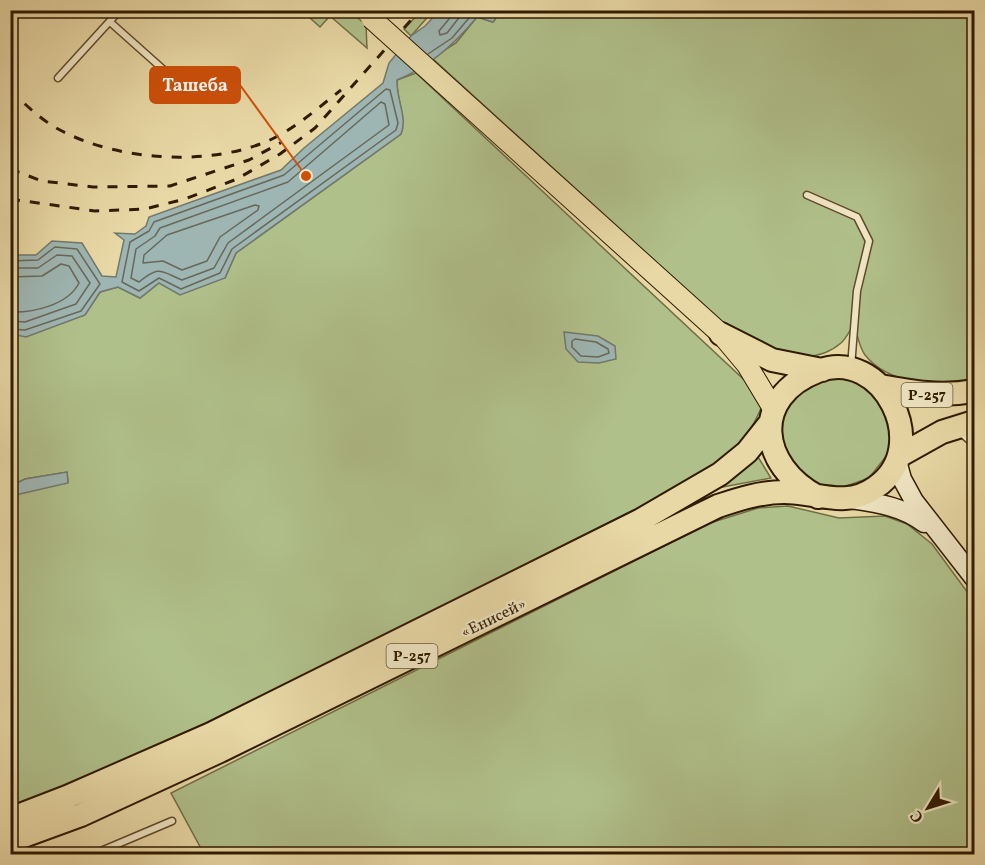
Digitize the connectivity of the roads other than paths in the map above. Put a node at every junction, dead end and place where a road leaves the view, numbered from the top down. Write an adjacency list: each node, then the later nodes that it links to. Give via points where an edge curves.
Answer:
1 (120, 10): 3 (lane)
2 (367, 14): 7 (main road, bridge)
3 (110, 22): 4 (lane); 5 (lane)
4 (58, 78)
5 (183, 87)
6 (807, 195): 9 (lane, via 856,217 869,241 857,291)
7 (721, 334): 8 (highway, via 772,360); 12 (main road, via 747,365)
8 (822, 369): 9 (highway, «Енисей» / Р-257); 12 (highway, «Енисей» / Р-257, via 796,382 782,397)
9 (851, 370): 10 (highway, «Енисей» / Р-257)
10 (880, 386): 11 (highway, «Енисей» / Р-257, via 922,394); 15 (highway, «Енисей» / Р-257, via 900,418)
11 (975, 391)
12 (772, 417): 16 (highway, via 770,438 780,465 801,488); 20 (highway, «Енисей» / Р-257, via 747,452 720,474 641,520 211,734)
13 (965, 424): 14 (lane); 15 (highway, «Енисей» / Р-257)
14 (975, 444)
15 (898, 458): 17 (highway, «Енисей» / Р-257, via 877,487); 18 (street, via 902,478)
16 (818, 497): 17 (highway, «Енисей» / Р-257); 22 (highway, «Енисей» / Р-257, via 769,493 718,506 220,751 81,815)
17 (847, 499): 18 (street, via 903,510)
18 (935, 532): 19 (street)
19 (975, 579)
20 (10, 819)
21 (172, 821): 23 (lane)
22 (10, 841)
23 (94, 855)

